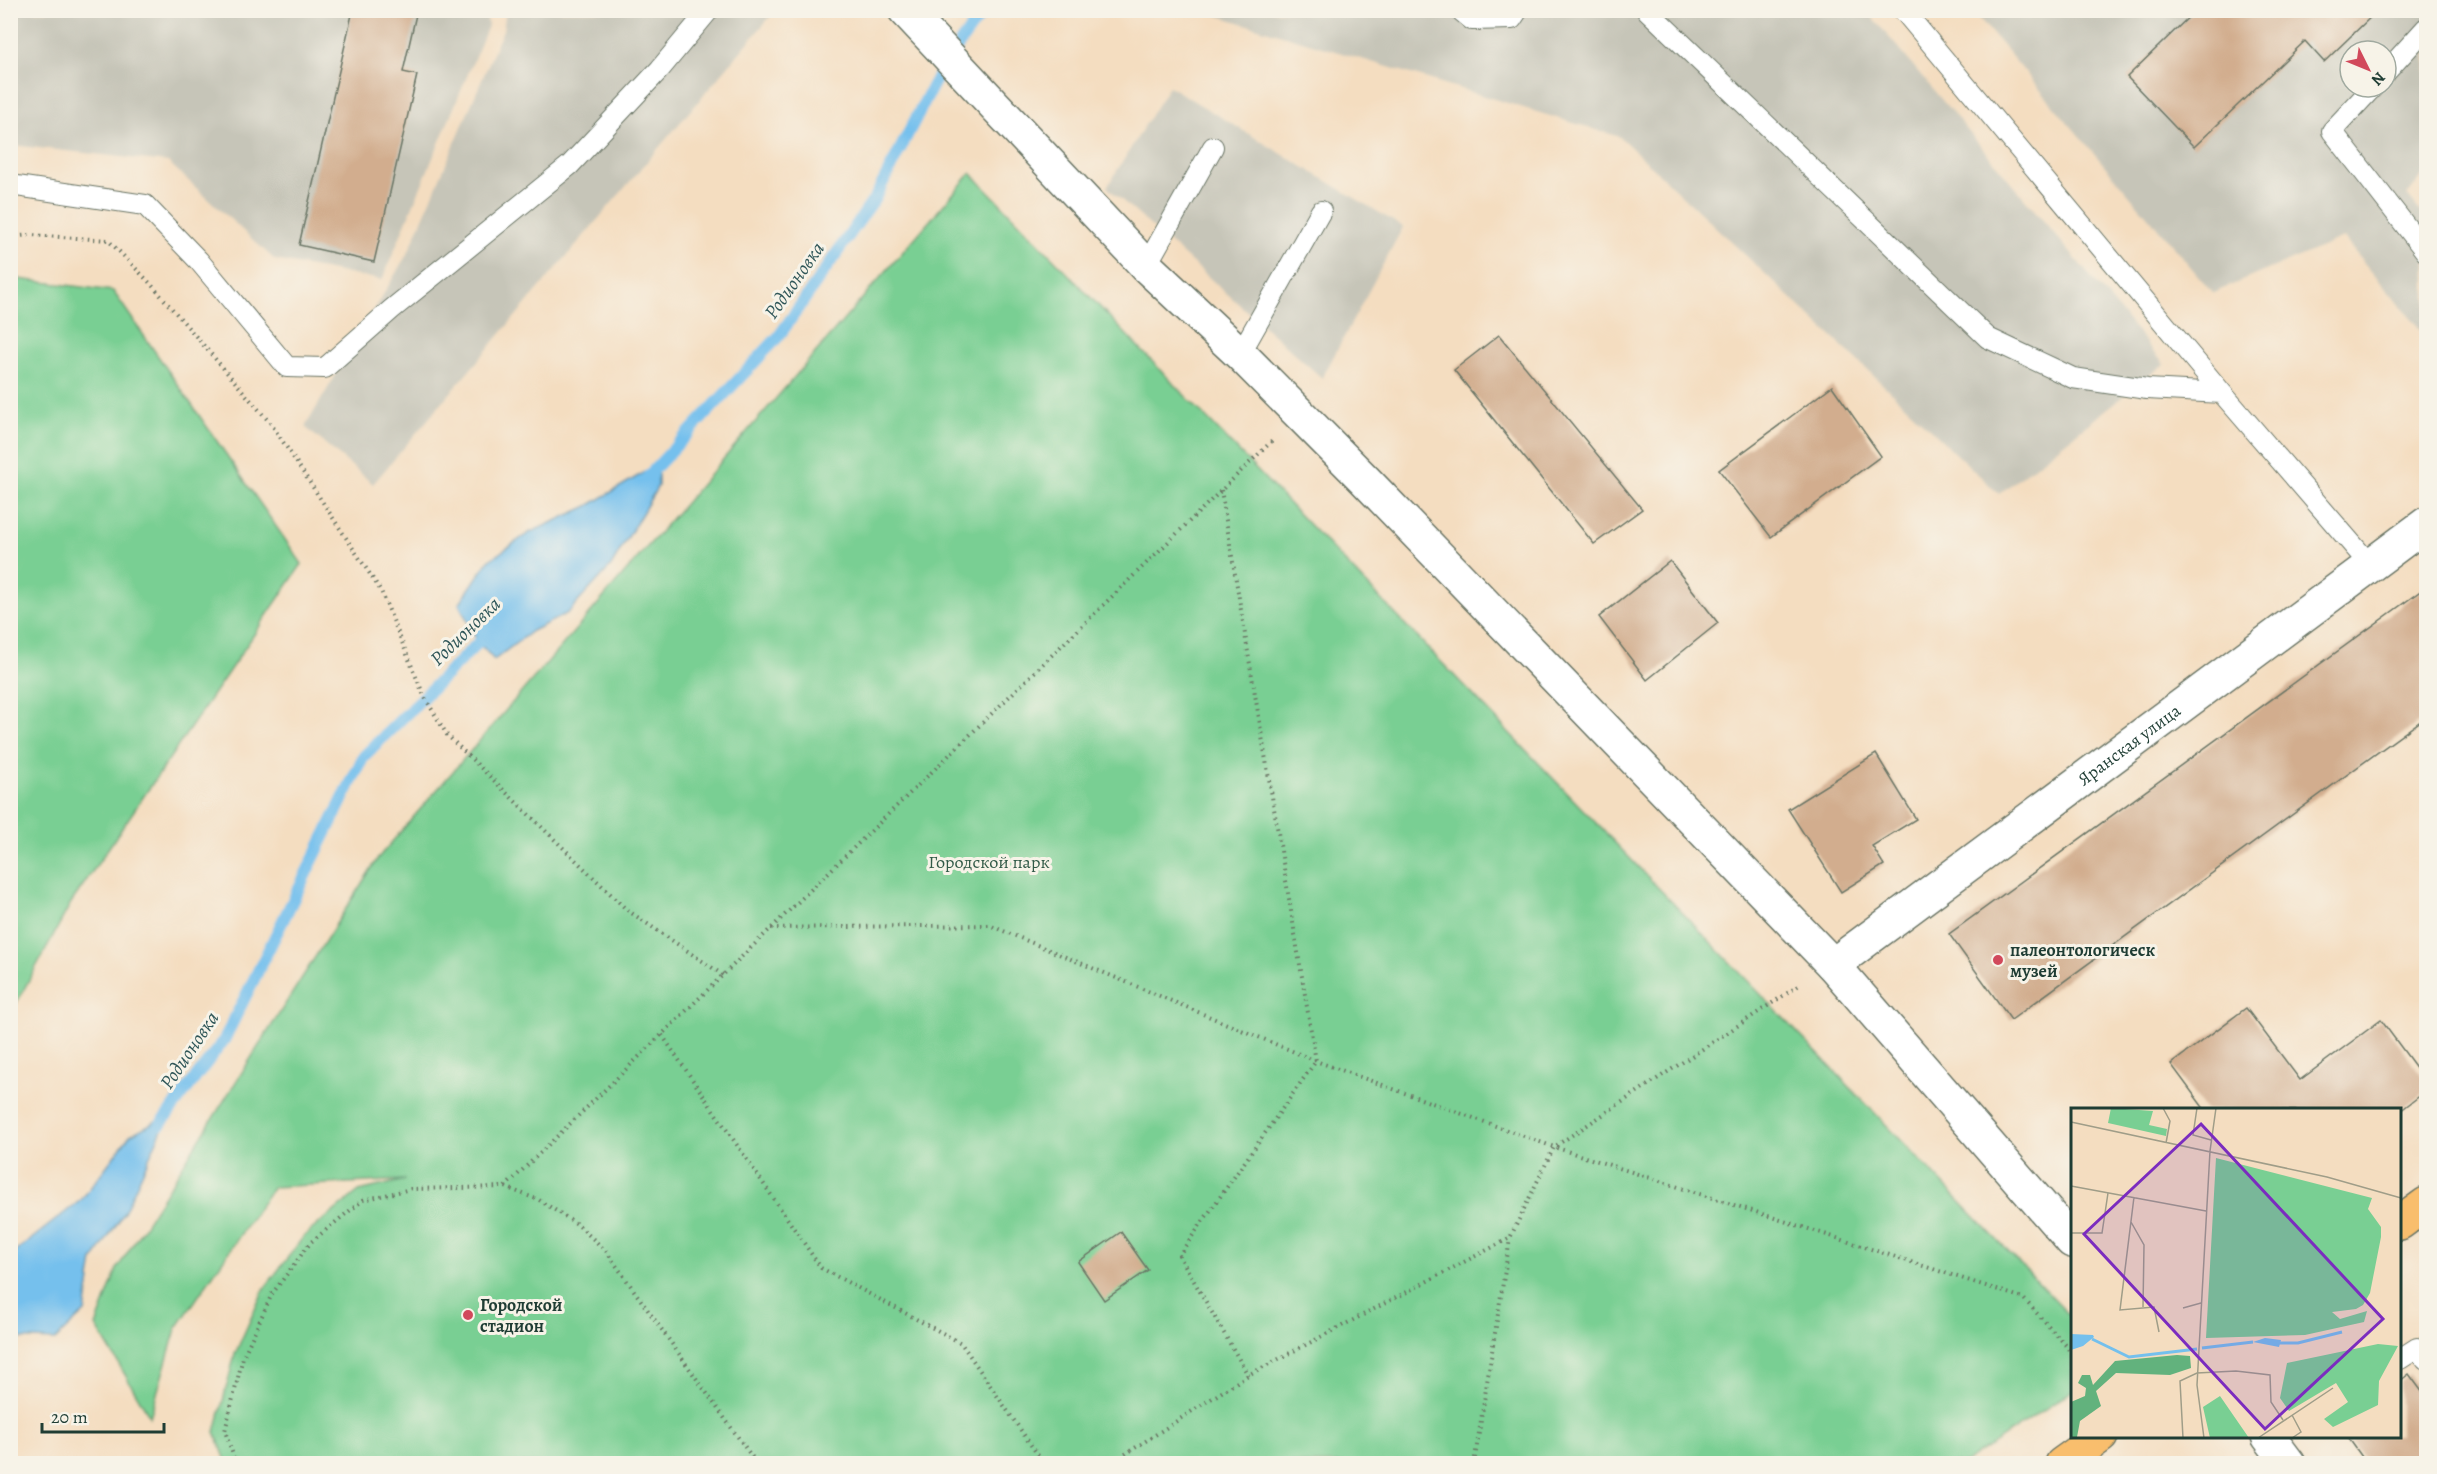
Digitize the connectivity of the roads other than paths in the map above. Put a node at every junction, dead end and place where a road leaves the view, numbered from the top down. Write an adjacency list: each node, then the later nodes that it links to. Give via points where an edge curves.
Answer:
1 (709, 10): 11 (lane, via 570,165 325,368 287,367 199,261 145,205)
2 (905, 10): 14 (street)
3 (1460, 10): 4 (lane, via 1472,20 1512,19)
4 (1518, 10)
5 (1647, 10): 16 (lane, via 1988,338 2073,378 2147,389)
6 (1903, 10): 16 (lane)
7 (2427, 28): 8 (lane)
8 (2398, 59)
9 (2362, 99): 13 (lane, via 2332,131)
10 (1213, 147): 14 (lane)
11 (10, 185)
12 (1322, 211): 15 (lane)
13 (2427, 252)
14 (1146, 266): 15 (street)
15 (1240, 354): 19 (street)
16 (2222, 393): 18 (lane)
17 (2427, 524): 18 (street, Яранская улица)
18 (2371, 566): 19 (street, Яранская улица)
19 (1833, 965): 22 (street)
20 (2427, 1204): 21 (main road)
21 (2401, 1222)
22 (2071, 1239)
23 (2401, 1358): 24 (lane, via 2417,1348)
24 (2427, 1360)
25 (2100, 1438): 26 (main road)
26 (2062, 1464)

